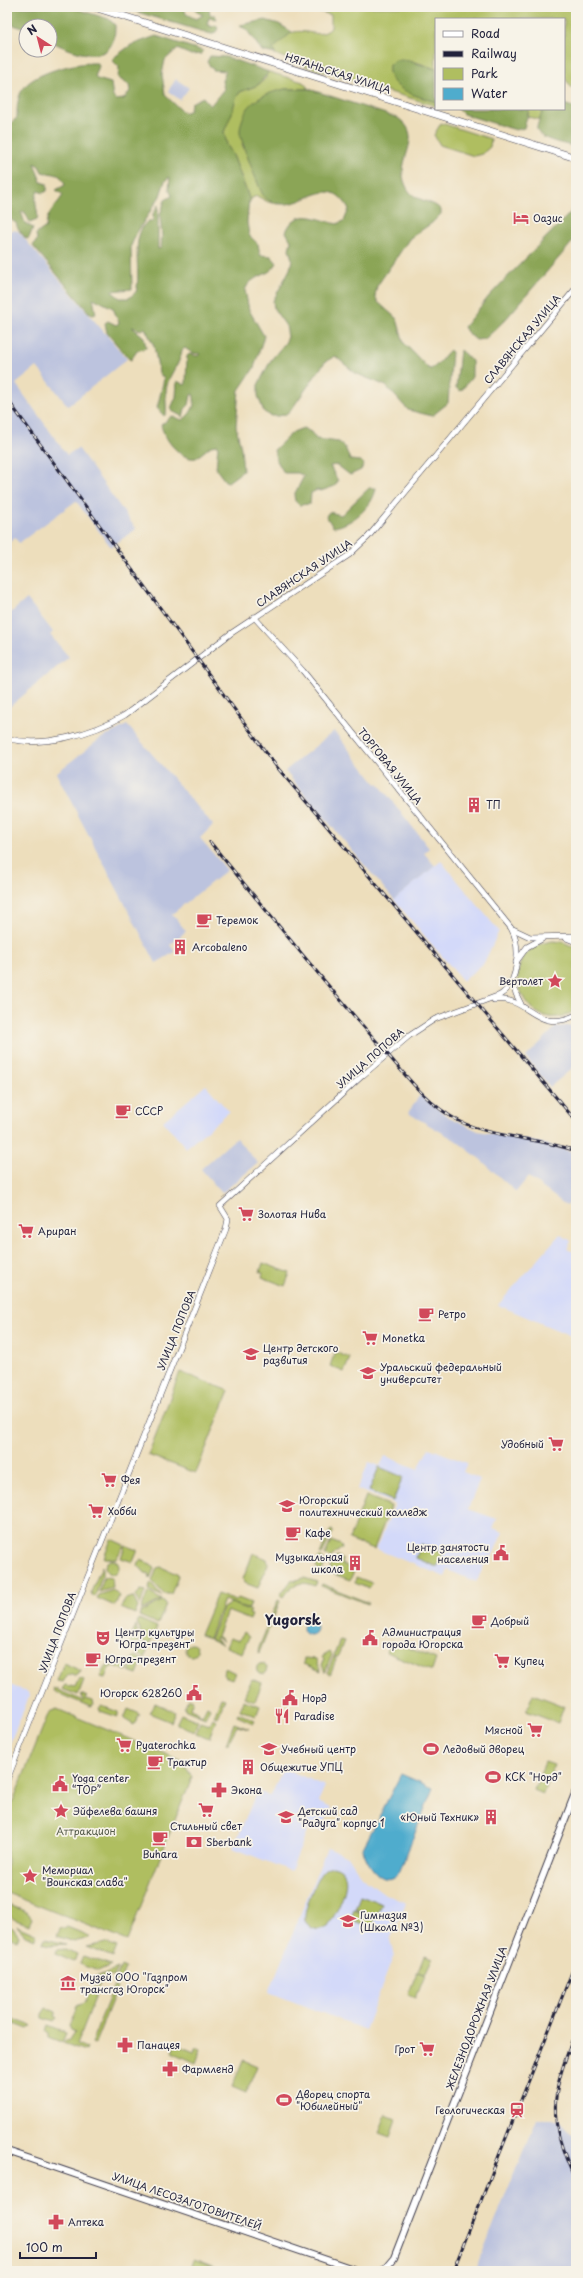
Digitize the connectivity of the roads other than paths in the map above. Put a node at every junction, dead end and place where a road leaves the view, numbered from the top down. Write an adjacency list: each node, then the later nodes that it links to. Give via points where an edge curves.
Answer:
1 (94, 7): 2 (highway, НЯГАНЬСКАЯ УЛИЦА)
2 (576, 158)
3 (576, 288): 4 (street, СЛАВЯНСКАЯ УЛИЦА, via 363,543 349,555)
4 (254, 617): 5 (street, СЛАВЯНСКАЯ УЛИЦА, via 115,720 88,732 32,742); 6 (street, ТОРГОВАЯ УЛИЦА, via 303,671)
5 (7, 738)
6 (511, 928): 8 (street, via 525,936); 11 (street, via 517,942)
7 (576, 936): 9 (street)
8 (547, 937): 9 (street); 11 (street, via 527,948)
9 (558, 937): 10 (street)
10 (576, 942)
11 (514, 967): 12 (street)
12 (513, 976): 13 (street, via 507,990); 14 (street, via 516,994)
13 (489, 1000): 14 (street, via 511,1000); 16 (street, УЛИЦА ПОПОВА, via 435,1019 409,1036 220,1206 228,1219 205,1283)
14 (526, 1009): 15 (street, via 547,1020 565,1020)
15 (576, 1015)
16 (7, 1780)
17 (576, 1791): 20 (main road, ЖЕЛЕЗНОДОРОЖНАЯ УЛИЦА, via 394,2258)
18 (7, 2151): 19 (main road, УЛИЦА ЛЕСОЗАГОТОВИТЕЛЕЙ)
19 (359, 2271)
20 (383, 2271)

